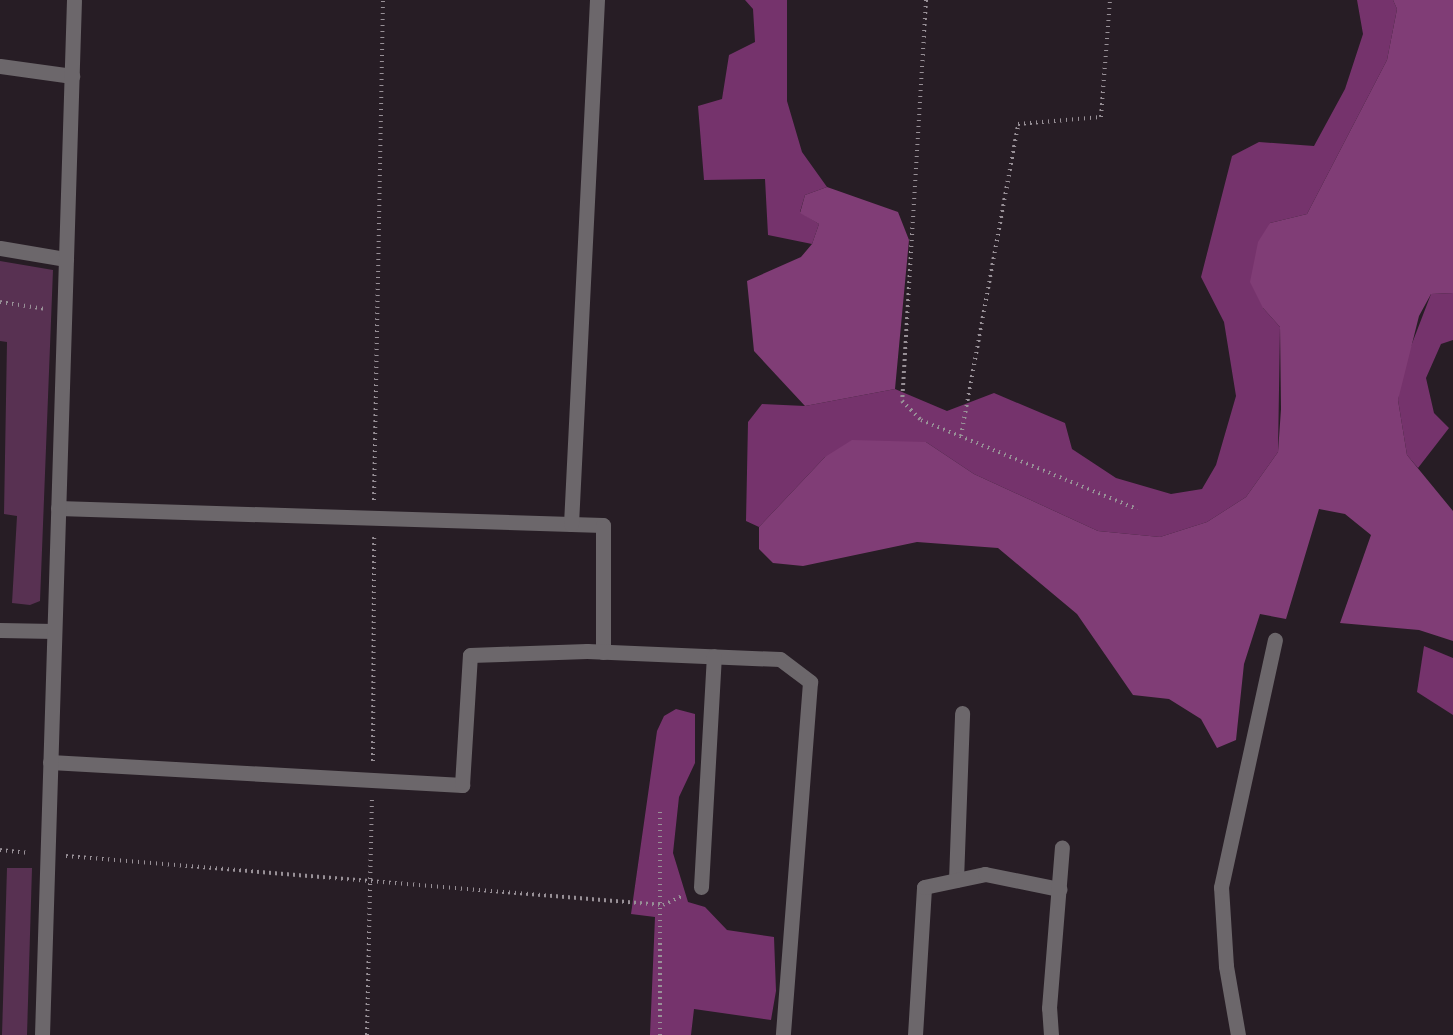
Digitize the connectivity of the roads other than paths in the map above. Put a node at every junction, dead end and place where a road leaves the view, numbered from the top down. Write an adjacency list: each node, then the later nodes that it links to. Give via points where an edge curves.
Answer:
1 (74, 0): 4 (street)
2 (597, 0): 8 (street)
3 (0, 66): 4 (street)
4 (72, 76): 6 (street)
5 (0, 248): 6 (street)
6 (66, 259): 7 (street)
7 (58, 508): 8 (street); 10 (street)
8 (571, 524): 12 (street, via 603,525)
9 (0, 630): 10 (street)
10 (54, 632): 15 (street)
11 (1275, 640): 24 (street, via 1221,887 1226,966)
12 (603, 652): 13 (street); 15 (street, via 471,655 462,785)
13 (714, 656): 18 (street); 21 (street, via 780,659 810,682)
14 (962, 713): 17 (street)
15 (50, 762): 20 (street)
16 (1062, 848): 19 (street)
17 (956, 880): 19 (street, via 986,874); 22 (street, via 924,887)
18 (701, 887)
19 (1059, 889): 23 (street, via 1049,1008)
20 (42, 1035)
21 (783, 1035)
22 (915, 1035)
23 (1052, 1035)
24 (1238, 1035)

